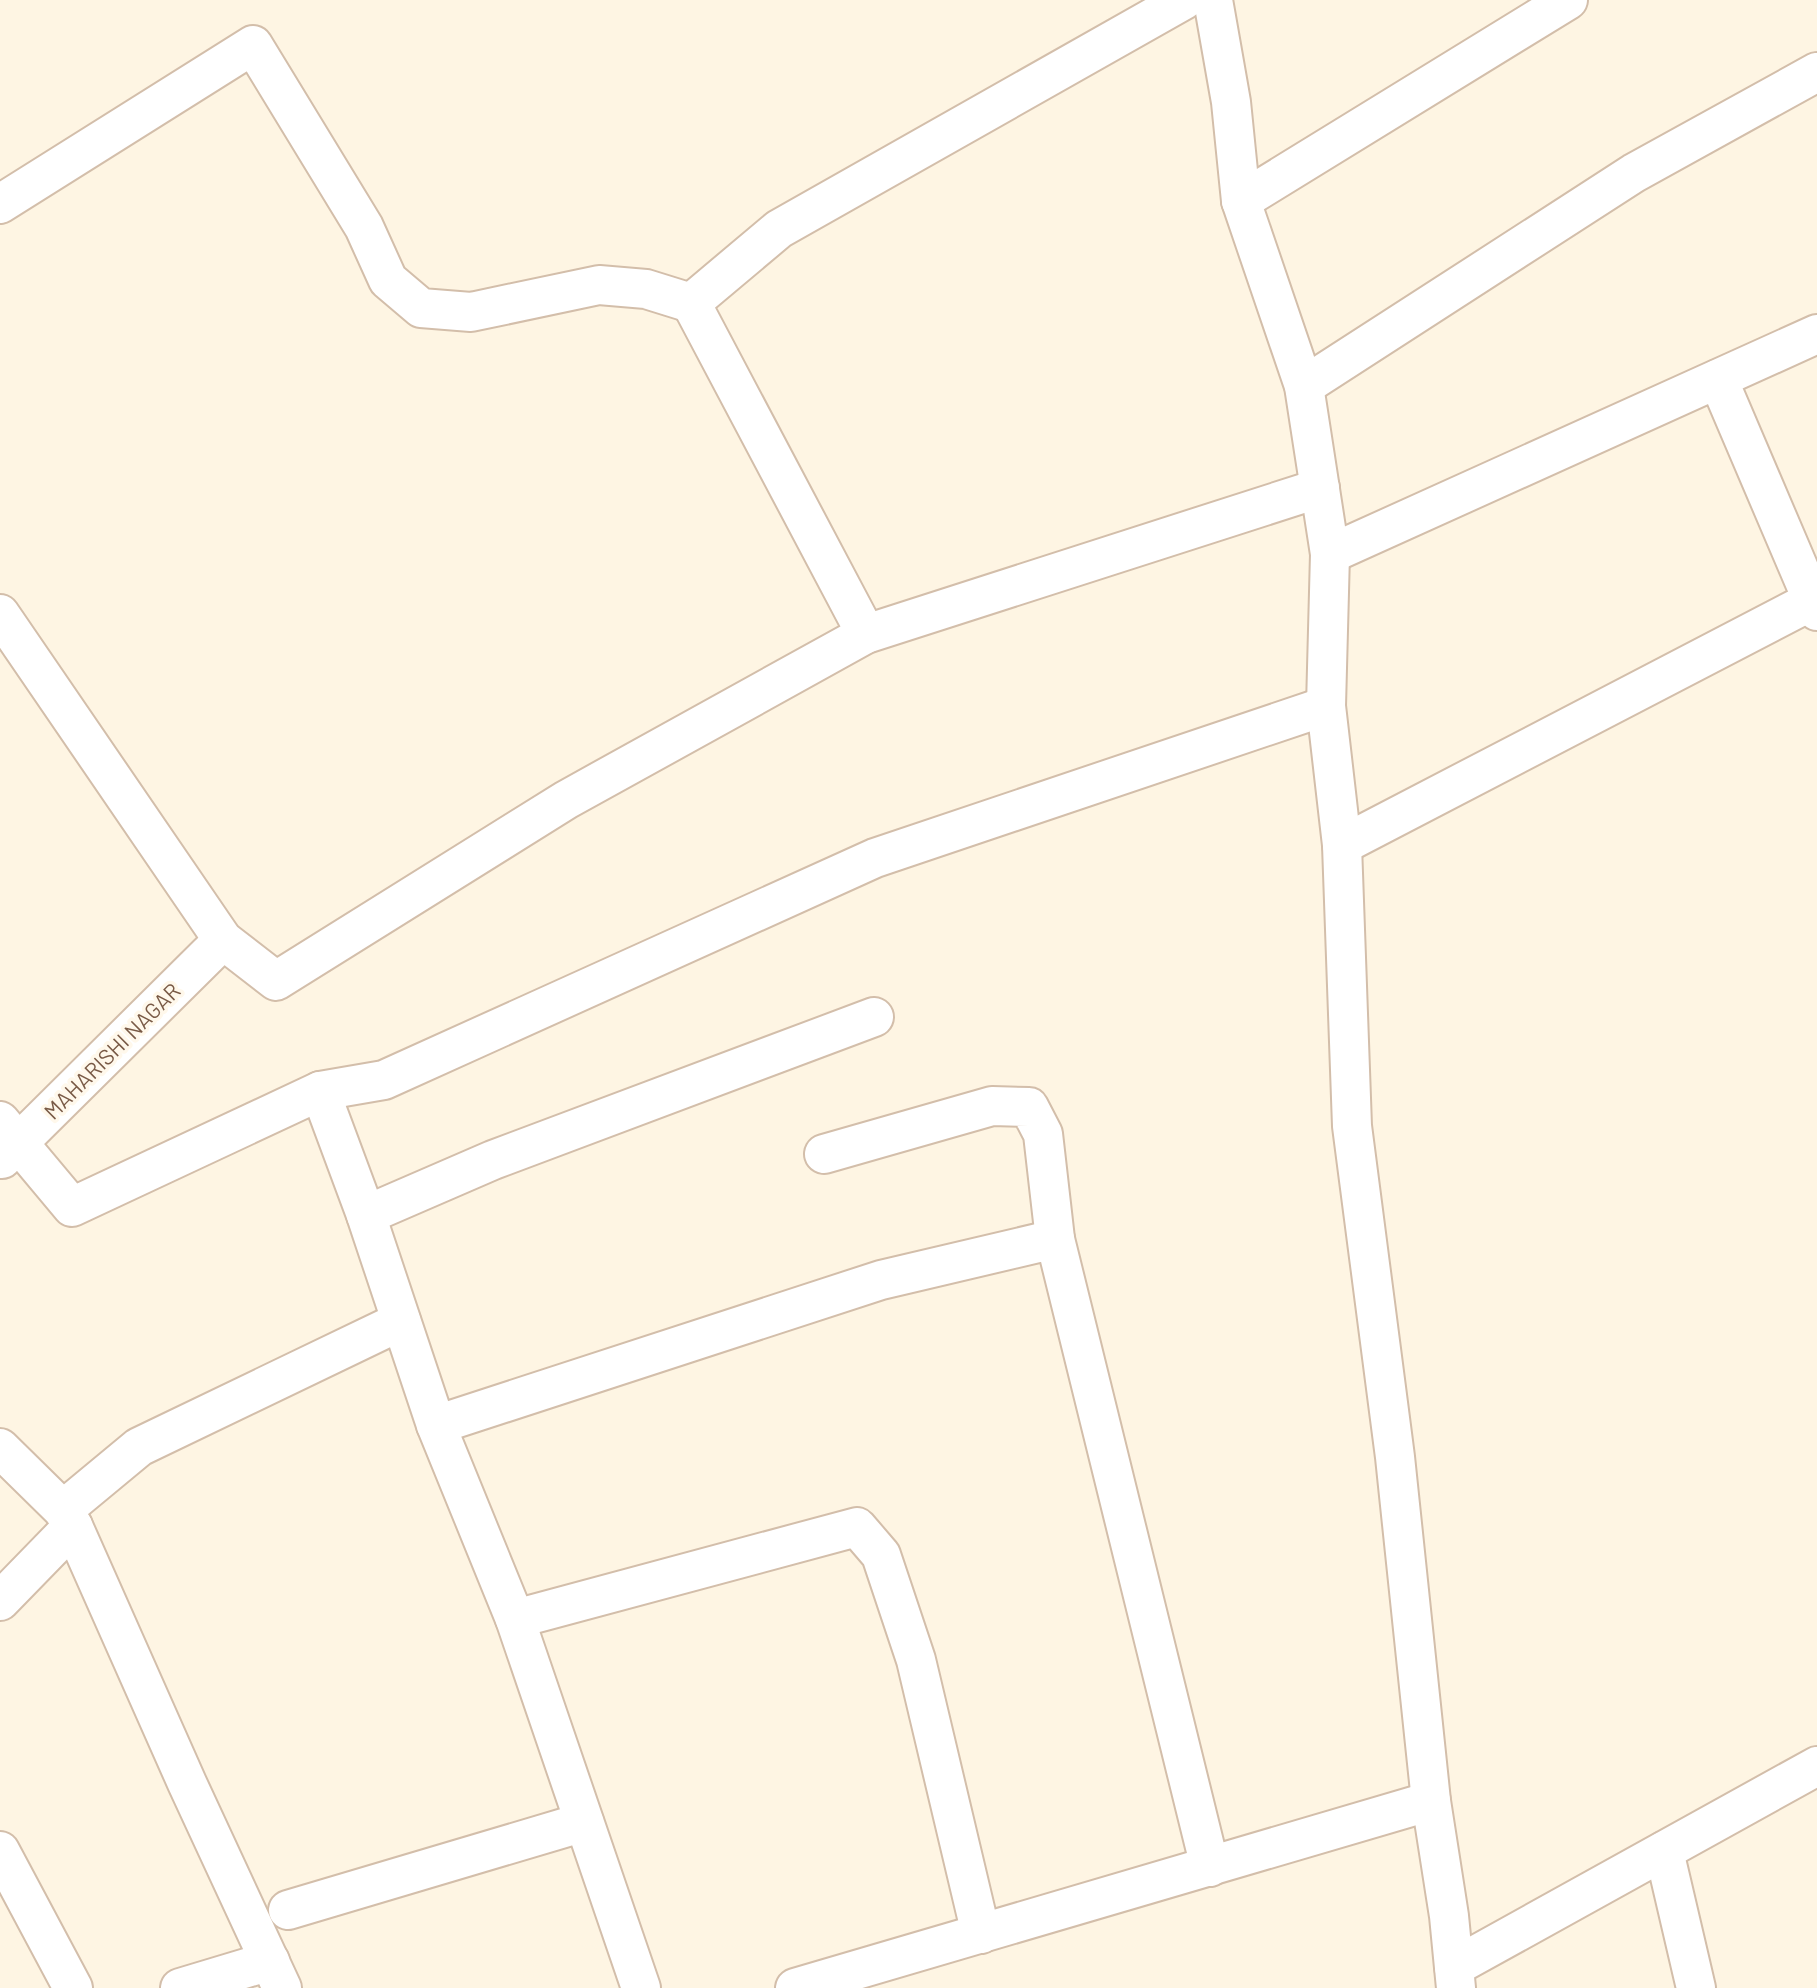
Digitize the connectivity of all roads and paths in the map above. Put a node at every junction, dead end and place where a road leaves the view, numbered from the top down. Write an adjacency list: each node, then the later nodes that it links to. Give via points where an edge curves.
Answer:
1 (1184, 0): 7 (street, via 779,229)
2 (1213, 0): 5 (street)
3 (1568, 0): 5 (street)
4 (1817, 72): 10 (street, via 1634,173)
5 (1241, 201): 10 (street)
6 (0, 204): 7 (street, via 253,45 364,227 388,280 421,308 471,312 599,285 646,289)
7 (691, 303): 15 (street)
8 (1817, 334): 9 (street)
9 (1718, 379): 12 (street); 13 (street)
10 (1304, 386): 11 (street)
11 (1320, 488): 12 (street); 15 (street)
12 (1330, 554): 16 (street)
13 (1815, 603): 17 (street)
14 (0, 614): 18 (street)
15 (866, 634): 18 (street, via 566,800 276,981)
16 (1326, 706): 17 (street); 20 (street, via 875,858 384,1080)
17 (1342, 845): 32 (street, via 1352,1126 1395,1457)
18 (223, 940): 21 (street, MAHARISHI NAGAR)
19 (874, 1017): 23 (street, via 493,1160)
20 (320, 1091): 21 (street, via 72,1207); 23 (street)
21 (6, 1142)
22 (824, 1154): 24 (street, via 992,1106 1029,1107 1043,1134)
23 (366, 1215): 25 (street)
24 (1055, 1239): 26 (street, via 881,1280); 36 (street)
25 (401, 1321): 26 (street); 28 (street, via 139,1447)
26 (436, 1425): 30 (street)
27 (0, 1448): 28 (street)
28 (68, 1518): 29 (street); 39 (street)
29 (0, 1601)
30 (515, 1619): 33 (street); 38 (street, via 857,1527 881,1555 916,1660)
31 (1817, 1766): 35 (street)
32 (1431, 1801): 36 (street); 40 (street)
33 (584, 1822): 37 (street); 43 (street)
34 (0, 1851): 41 (street)
35 (1664, 1851): 40 (street); 45 (street)
36 (1210, 1867): 38 (street)
37 (288, 1910)
38 (981, 1934): 44 (street)
39 (276, 1975): 42 (street)
40 (1455, 1977)
41 (73, 1988)
42 (180, 1988)
43 (641, 1988)
44 (795, 1988)
45 (1696, 1988)

